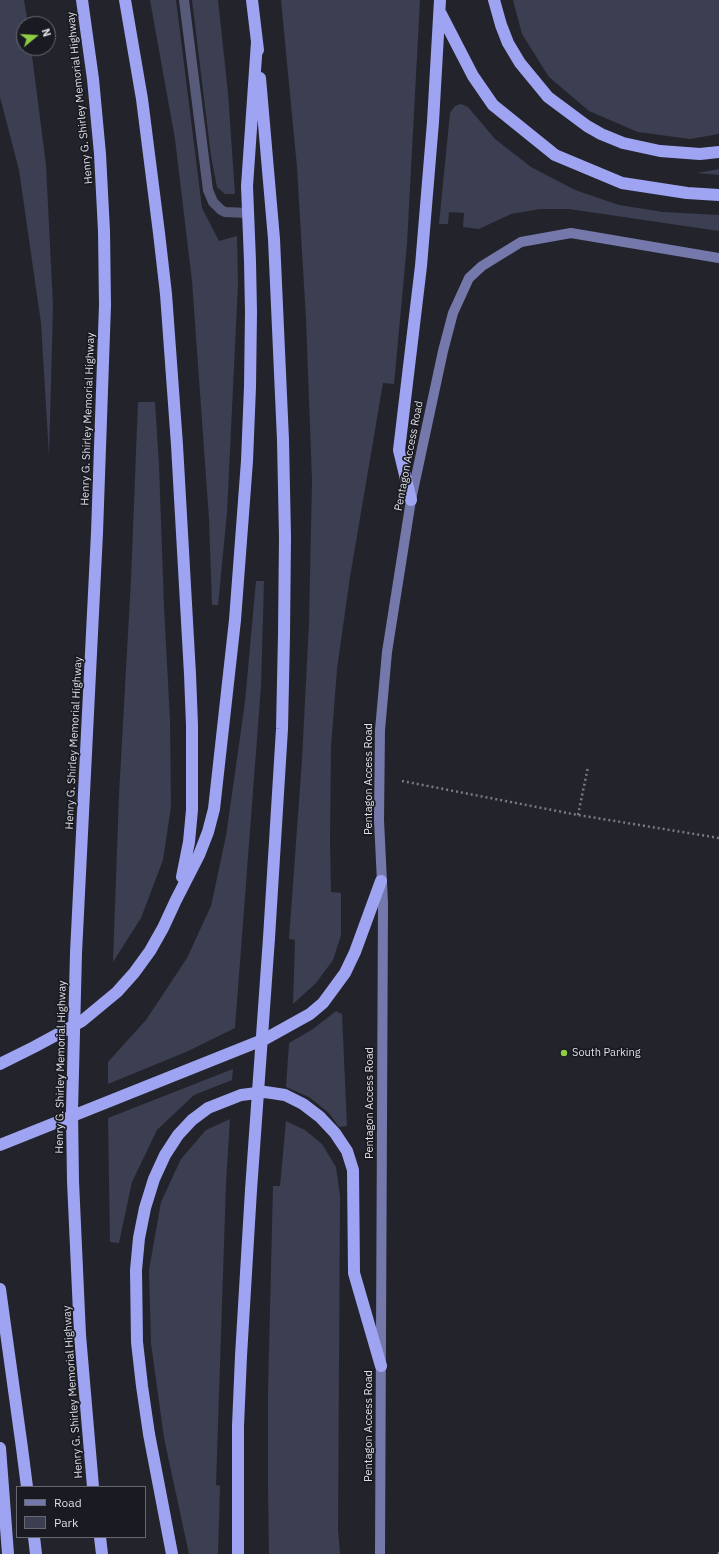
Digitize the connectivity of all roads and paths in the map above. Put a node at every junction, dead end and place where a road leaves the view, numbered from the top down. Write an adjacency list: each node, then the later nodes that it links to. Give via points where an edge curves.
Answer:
1 (82, 0): 26 (highway, Henry G. Shirley Memorial Highway, bridge, via 100,154 105,305 98,525 76,953 72,1111 80,1335)
2 (125, 0): 19 (highway, via 142,99 166,294 178,445 190,666 192,810 185,868)
3 (184, 0): 11 (lane, via 208,190 213,202 221,210)
4 (252, 0): 8 (highway)
5 (440, 0): 7 (highway)
6 (494, 0): 9 (highway, via 501,25 520,63 548,97 587,126 623,143 660,151 700,154)
7 (440, 13): 10 (highway, via 473,76 493,105 555,155 622,183); 13 (highway, via 421,259 399,450)
8 (257, 42): 11 (highway, via 247,186); 33 (highway, bridge, via 274,239 282,416 284,635 282,729 241,1348)
9 (719, 152)
10 (719, 195)
11 (248, 212): 19 (highway, via 251,312 247,461 226,712 214,809 208,832)
12 (719, 258): 13 (street, Pentagon Access Road, via 571,233 521,242 482,266 469,278 453,312)
13 (411, 500): 18 (street, Pentagon Access Road, via 387,652 380,730)
14 (588, 767): 16 (path)
15 (402, 781): 16 (path)
16 (578, 815): 17 (path)
17 (719, 838)
18 (381, 881): 21 (highway, via 345,973 323,1003 310,1014 265,1039); 23 (street, Pentagon Access Road)
19 (176, 900): 20 (highway, via 150,951 117,992 82,1021)
20 (0, 1064)
21 (0, 1145)
22 (0, 1289): 25 (highway)
23 (381, 1366): 32 (highway, via 354,1273 353,1170 347,1151 335,1132 320,1116 285,1095 265,1092 240,1095 208,1108 178,1135 154,1179 139,1238 136,1270 137,1342 142,1386); 34 (street, Pentagon Access Road)
24 (0, 1448): 29 (highway)
25 (27, 1486)
26 (93, 1486)
27 (34, 1538): 30 (highway)
28 (100, 1538): 31 (highway)
29 (8, 1554)
30 (36, 1554)
31 (102, 1554)
32 (172, 1554)
33 (238, 1554)
34 (380, 1554)

